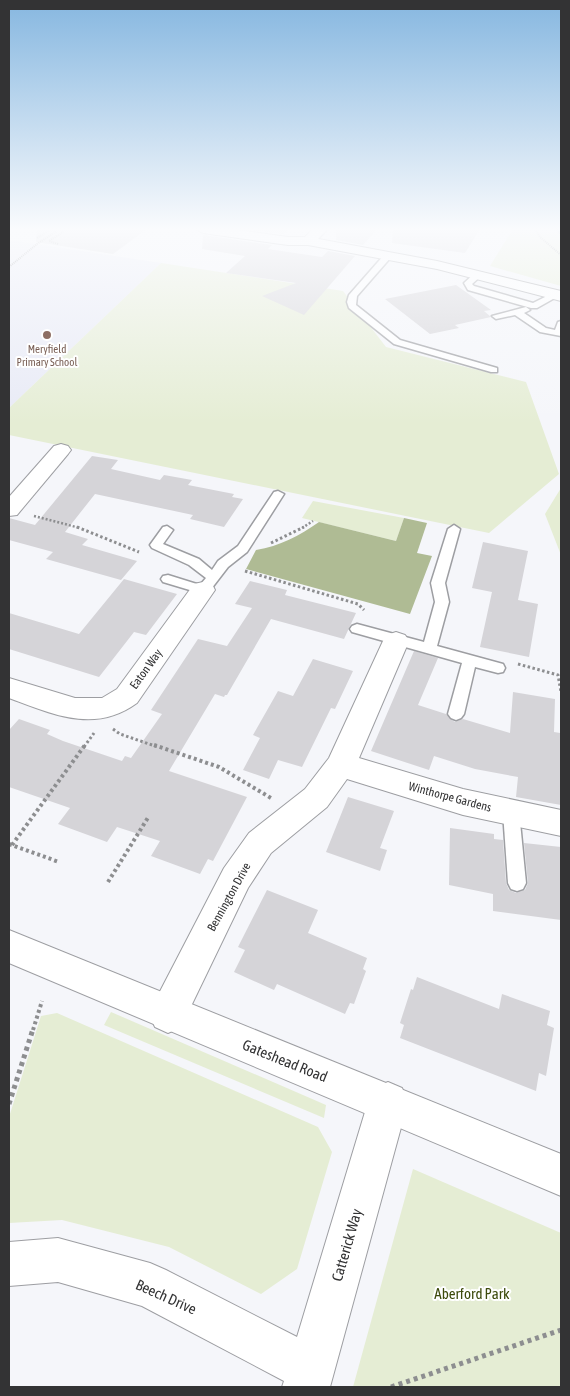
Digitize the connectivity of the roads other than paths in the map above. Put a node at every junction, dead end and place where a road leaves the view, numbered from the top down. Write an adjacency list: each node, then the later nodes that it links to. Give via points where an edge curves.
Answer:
1 (354, 294): 8 (lane, via 351,302 356,311 397,342)
2 (493, 294): 4 (lane)
3 (559, 296): 4 (lane)
4 (534, 306): 5 (lane)
5 (517, 312): 6 (lane); 7 (lane, via 543,330 558,334)
6 (496, 316)
7 (561, 324)
8 (494, 370)
9 (61, 450): 11 (street)
10 (278, 494): 15 (lane, via 243,550 223,564)
11 (18, 512)
12 (454, 529): 18 (lane, via 438,583 442,602)
13 (167, 530): 15 (lane, via 156,544 194,562)
14 (168, 579): 15 (lane)
15 (208, 584): 21 (street, Eaton Way, via 127,696 99,716)
16 (357, 629): 17 (lane)
17 (396, 641): 18 (lane); 23 (street, Bennington Drive)
18 (429, 649): 19 (lane)
19 (470, 660): 20 (lane); 22 (lane)
20 (498, 668)
21 (9, 688)
22 (456, 714)
23 (341, 765): 24 (street, Winthorpe Gardens, via 463,802); 28 (street, Bennington Drive, via 316,798 260,843 236,878)
24 (511, 812): 25 (street, Winthorpe Gardens); 26 (lane)
25 (561, 824)
26 (517, 883)
27 (9, 946): 28 (street, Gateshead Road)
28 (168, 1014): 29 (street, Gateshead Road)
29 (388, 1102): 30 (street, Gateshead Road); 32 (street, Catterick Way)
30 (561, 1176)
31 (9, 1264): 32 (street, Beech Drive, via 58,1260 150,1286)
32 (309, 1379)

